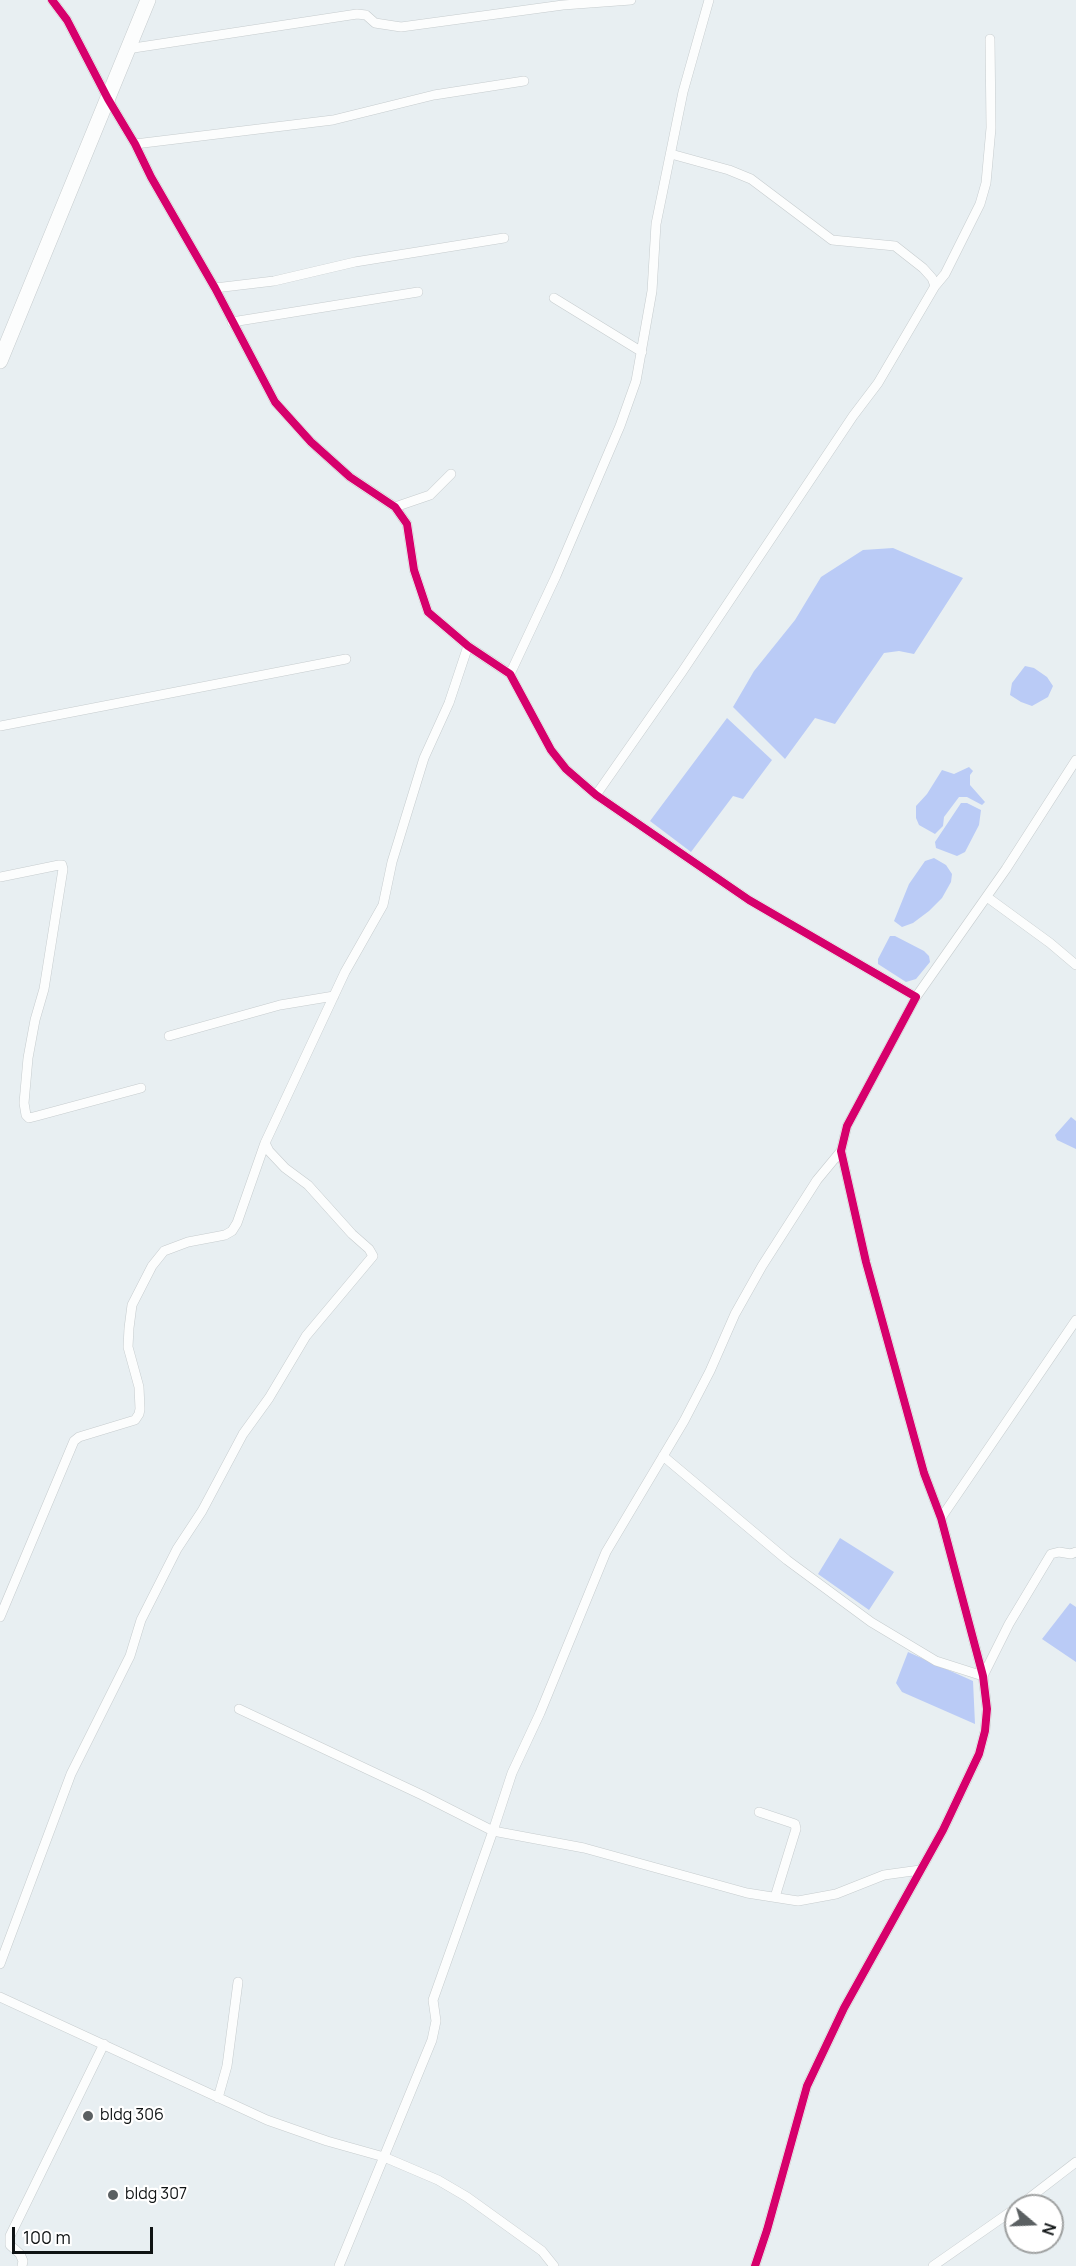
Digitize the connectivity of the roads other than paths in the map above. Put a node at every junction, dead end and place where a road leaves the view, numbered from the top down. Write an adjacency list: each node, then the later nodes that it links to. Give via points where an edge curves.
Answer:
1 (52, 0): 8 (street, via 67,20)
2 (148, 0): 6 (main road)
3 (631, 0): 6 (street, via 401,27 375,23 366,15 357,14)
4 (710, 0): 10 (street, via 683,92)
5 (990, 39): 12 (street, via 991,128 986,183 980,204)
6 (127, 49): 8 (main road)
7 (524, 81): 9 (street, via 434,95 333,120)
8 (108, 99): 9 (street); 18 (main road)
9 (135, 144): 13 (street)
10 (671, 154): 12 (street, via 752,179 832,240 895,246 923,268); 17 (street, via 656,224 652,291)
11 (504, 238): 13 (street, via 355,262 274,281)
12 (935, 286): 26 (street, via 878,382)
13 (215, 288): 16 (street)
14 (418, 292): 16 (street)
15 (554, 298): 17 (street)
16 (232, 322): 20 (street, via 275,402 350,477)
17 (642, 352): 23 (street, via 620,426)
18 (0, 361)
19 (451, 474): 20 (street, via 430,495)
20 (395, 507): 21 (street, via 407,524 414,570 428,612)
21 (468, 646): 23 (street); 30 (street, via 449,703 424,758 383,905)
22 (346, 659): 24 (street)
23 (510, 674): 26 (street, via 551,750)
24 (0, 726)
25 (1076, 760): 28 (street)
26 (596, 795): 31 (street, via 749,900)
27 (0, 877): 33 (street, via 59,865 63,869 44,989 28,1058 26,1115 29,1118)
28 (987, 897): 29 (street); 31 (street)
29 (1076, 965)
30 (334, 996): 32 (street, via 280,1005); 34 (street)
31 (916, 997): 35 (street, via 847,1126)
32 (169, 1036)
33 (141, 1088)
34 (265, 1143): 40 (street, via 232,1231 164,1251 152,1266 132,1305 129,1328 128,1347 139,1387 139,1414 135,1419 74,1441); 47 (street, via 373,1256 306,1336 243,1434 177,1549 141,1620 130,1656 71,1774)
35 (841, 1151): 37 (street, via 817,1180 762,1266); 38 (street, via 866,1262 924,1473)
36 (1076, 1322): 38 (street)
37 (663, 1456): 41 (street, via 787,1560 871,1622 936,1661); 44 (street, via 606,1552 512,1773)
38 (941, 1518): 41 (street)
39 (1076, 1552): 41 (street, via 1051,1554)
40 (0, 1617)
41 (983, 1676): 45 (street, via 987,1709 978,1754)
42 (239, 1709): 44 (street)
43 (759, 1812): 46 (street, via 795,1824 796,1829)
44 (494, 1831): 46 (street, via 584,1848 747,1893); 52 (street, via 433,2000 436,2021 432,2040)
45 (920, 1870): 46 (street, via 884,1875 820,1897 798,1901); 59 (street, via 844,2008 807,2086)
46 (775, 1897)
47 (0, 1964)
48 (238, 1982): 51 (street)
49 (0, 1997): 50 (street)
50 (104, 2044): 51 (street); 56 (street, via 10,2236 10,2245 20,2254)
51 (219, 2098): 52 (street, via 327,2141)
52 (384, 2157): 57 (street); 58 (street, via 467,2197 542,2251)
53 (1076, 2162): 54 (street)
54 (1035, 2194)
55 (1004, 2217): 60 (street)
56 (22, 2266)
57 (339, 2266)
58 (554, 2266)
59 (755, 2266)
60 (933, 2266)

